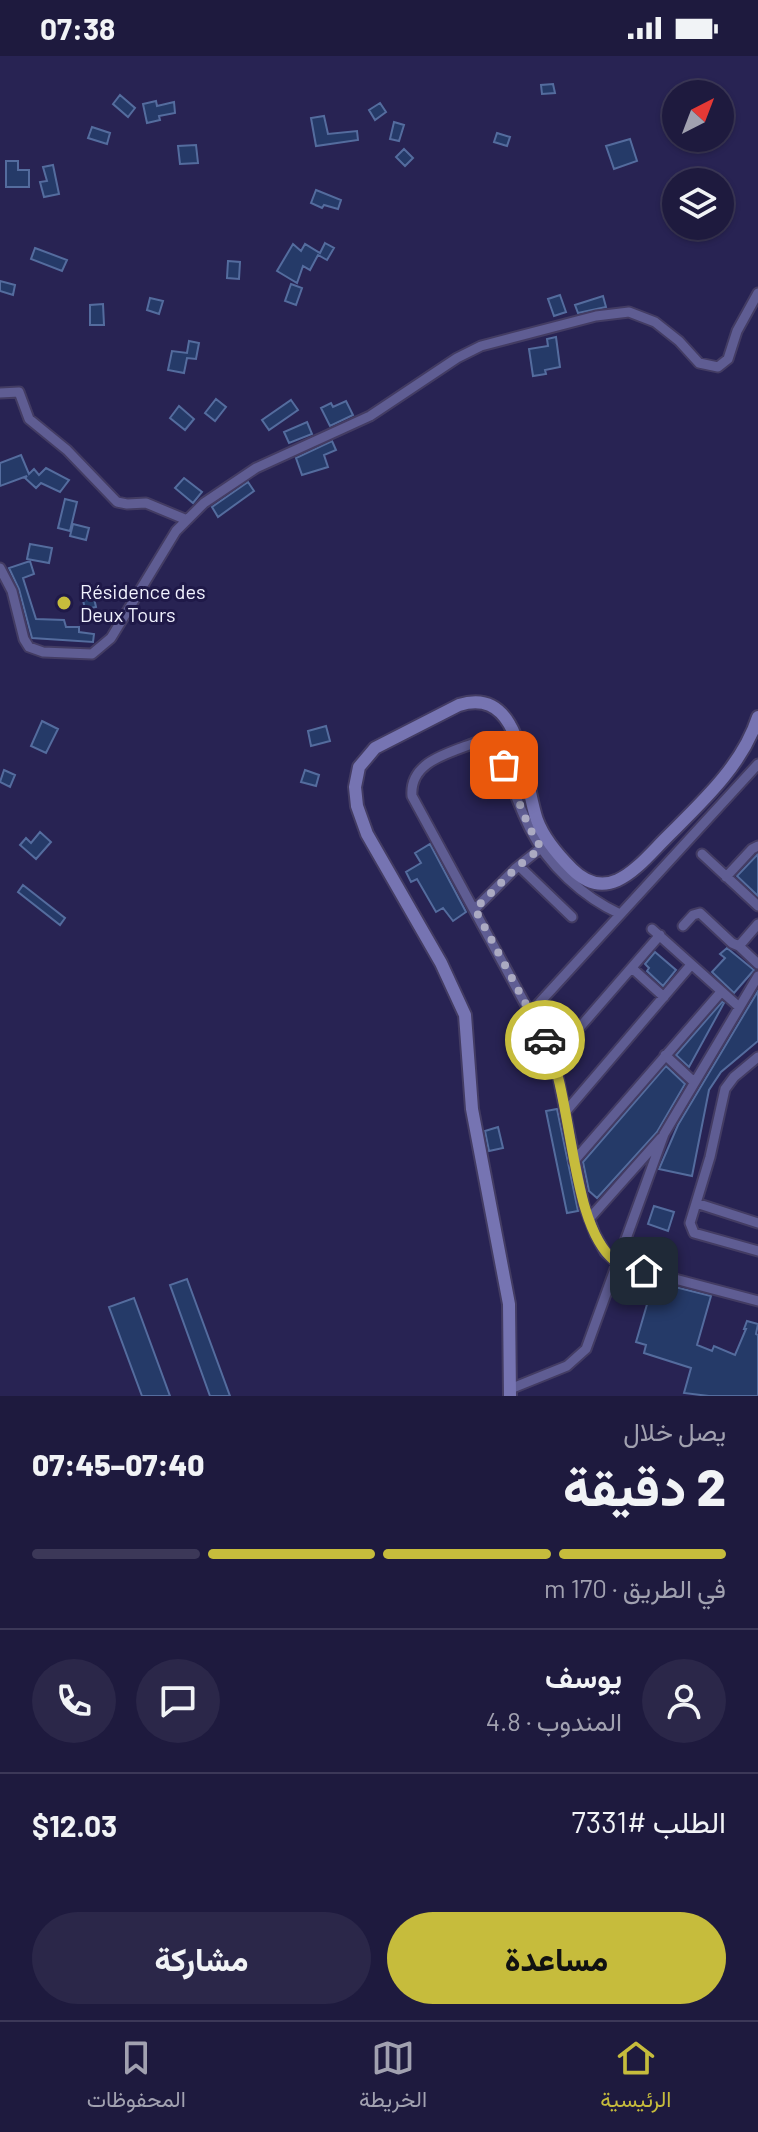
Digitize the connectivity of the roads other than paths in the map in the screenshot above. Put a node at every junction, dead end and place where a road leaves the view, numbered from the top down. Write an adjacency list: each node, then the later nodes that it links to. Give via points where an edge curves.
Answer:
1 (758, 293): 3 (street, via 722,365 699,363 655,322 629,312 481,346 370,416 256,468)
2 (0, 393): 3 (street, via 19,392 29,419 117,502 146,503)
3 (187, 520): 4 (street, via 111,638 92,654 29,647)
4 (0, 568)
5 (758, 717): 42 (main road, via 741,755 711,792 631,871 602,886 583,880 550,844 537,822 512,730 495,707 473,701 459,705 375,748 359,767 356,796 367,834 436,953 465,1015 472,1109 509,1304)
6 (482, 740): 15 (street, via 423,765 411,785 412,796)
7 (496, 747): 10 (street)
8 (758, 764): 16 (street)
9 (758, 846): 13 (street)
10 (541, 848): 12 (street); 16 (street, via 585,892)
11 (702, 854): 13 (street)
12 (519, 866): 15 (street); 17 (street)
13 (726, 877): 14 (street)
14 (758, 906)
15 (475, 909): 28 (street)
16 (620, 914): 28 (street)
17 (572, 917)
18 (758, 924): 20 (street)
19 (683, 926): 20 (street, via 700,913)
20 (739, 946): 21 (street)
21 (758, 964)
22 (690, 966): 23 (street, via 656,932); 25 (street); 26 (street)
23 (633, 969): 26 (street); 30 (street)
24 (758, 976): 27 (street)
25 (721, 992): 27 (street); 29 (street)
26 (664, 997): 33 (street)
27 (738, 1006): 32 (street)
28 (530, 1013): 30 (street)
29 (665, 1055): 32 (street); 35 (street)
30 (554, 1057): 33 (street)
31 (758, 1057): 36 (street, via 725,1089)
32 (694, 1082): 34 (street)
33 (567, 1110): 35 (street)
34 (664, 1134): 37 (street); 40 (street)
35 (574, 1161): 37 (street)
36 (696, 1203): 38 (street); 39 (street, via 690,1223 694,1233)
37 (589, 1219): 40 (street, via 605,1252)
38 (758, 1223)
39 (758, 1251)
40 (618, 1264): 41 (street); 42 (street, via 593,1334 579,1357)
41 (758, 1301)
42 (510, 1393)

